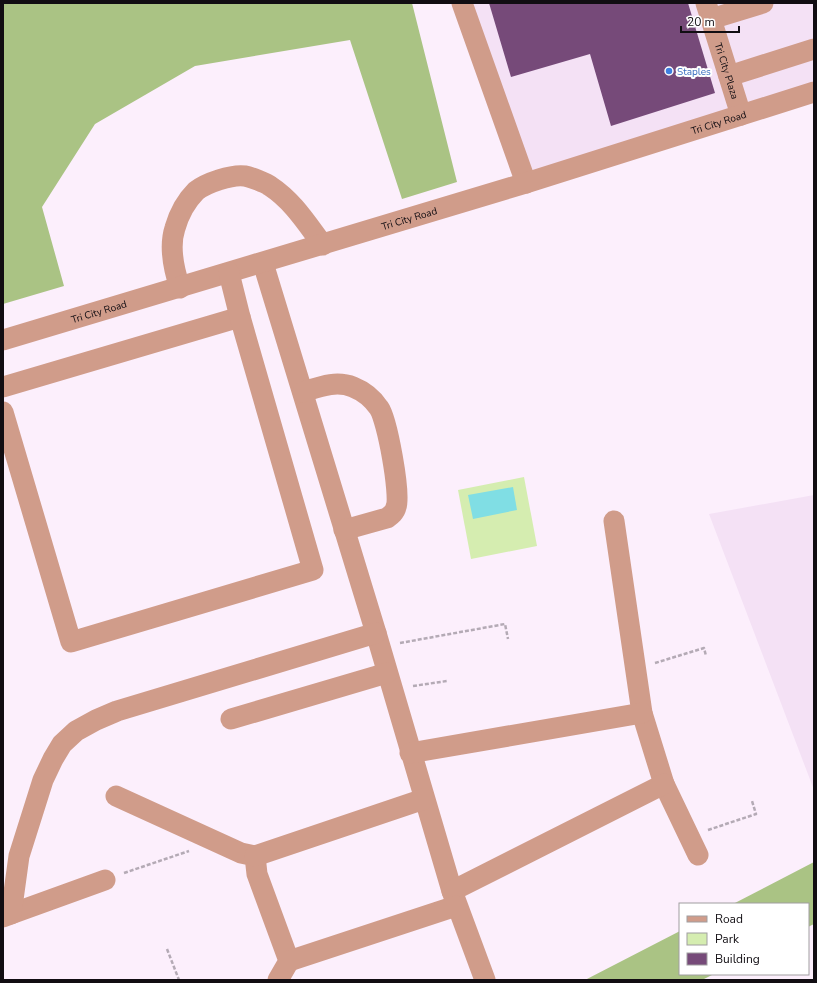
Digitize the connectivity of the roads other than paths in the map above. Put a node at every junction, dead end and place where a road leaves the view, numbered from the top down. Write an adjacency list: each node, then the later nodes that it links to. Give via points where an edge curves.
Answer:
1 (462, 3): 8 (street)
2 (763, 3): 3 (street)
3 (709, 11): 5 (street, Tri City Plaza)
4 (814, 49): 5 (street)
5 (729, 76): 7 (street, Tri City Plaza)
6 (814, 92): 7 (street, Tri City Road)
7 (741, 115): 8 (street, Tri City Road)
8 (526, 183): 9 (street, Tri City Road)
9 (323, 245): 10 (street, Tri City Road); 12 (street, via 292,204 270,185 244,176 220,179 197,191 183,208 174,229 172,255)
10 (262, 263): 11 (street, Tri City Road); 16 (street)
11 (229, 273): 12 (street, Tri City Road); 13 (street)
12 (180, 288): 14 (street, Tri City Road)
13 (240, 316): 15 (street); 17 (street, via 313,570 71,642)
14 (3, 340)
15 (3, 387)
16 (302, 392): 19 (street); 19 (street, via 334,384 354,387 371,399 380,409 384,420 398,497 396,507 387,518)
17 (3, 412)
18 (614, 522): 22 (street)
19 (344, 530): 20 (street)
20 (378, 640): 21 (street); 32 (street, via 117,711 76,731 62,744 42,780 19,856)
21 (390, 682): 23 (street); 24 (street)
22 (642, 713): 24 (street); 25 (street)
23 (231, 719)
24 (410, 752): 27 (street)
25 (664, 784): 28 (street); 31 (street)
26 (116, 796): 29 (street, via 241,853)
27 (424, 799): 29 (street); 31 (street)
28 (693, 846)
29 (255, 856): 33 (street, via 257,874)
30 (105, 880): 32 (street)
31 (454, 899): 33 (street); 35 (street)
32 (7, 916)
33 (289, 961): 34 (street)
34 (278, 980)
35 (485, 980)

